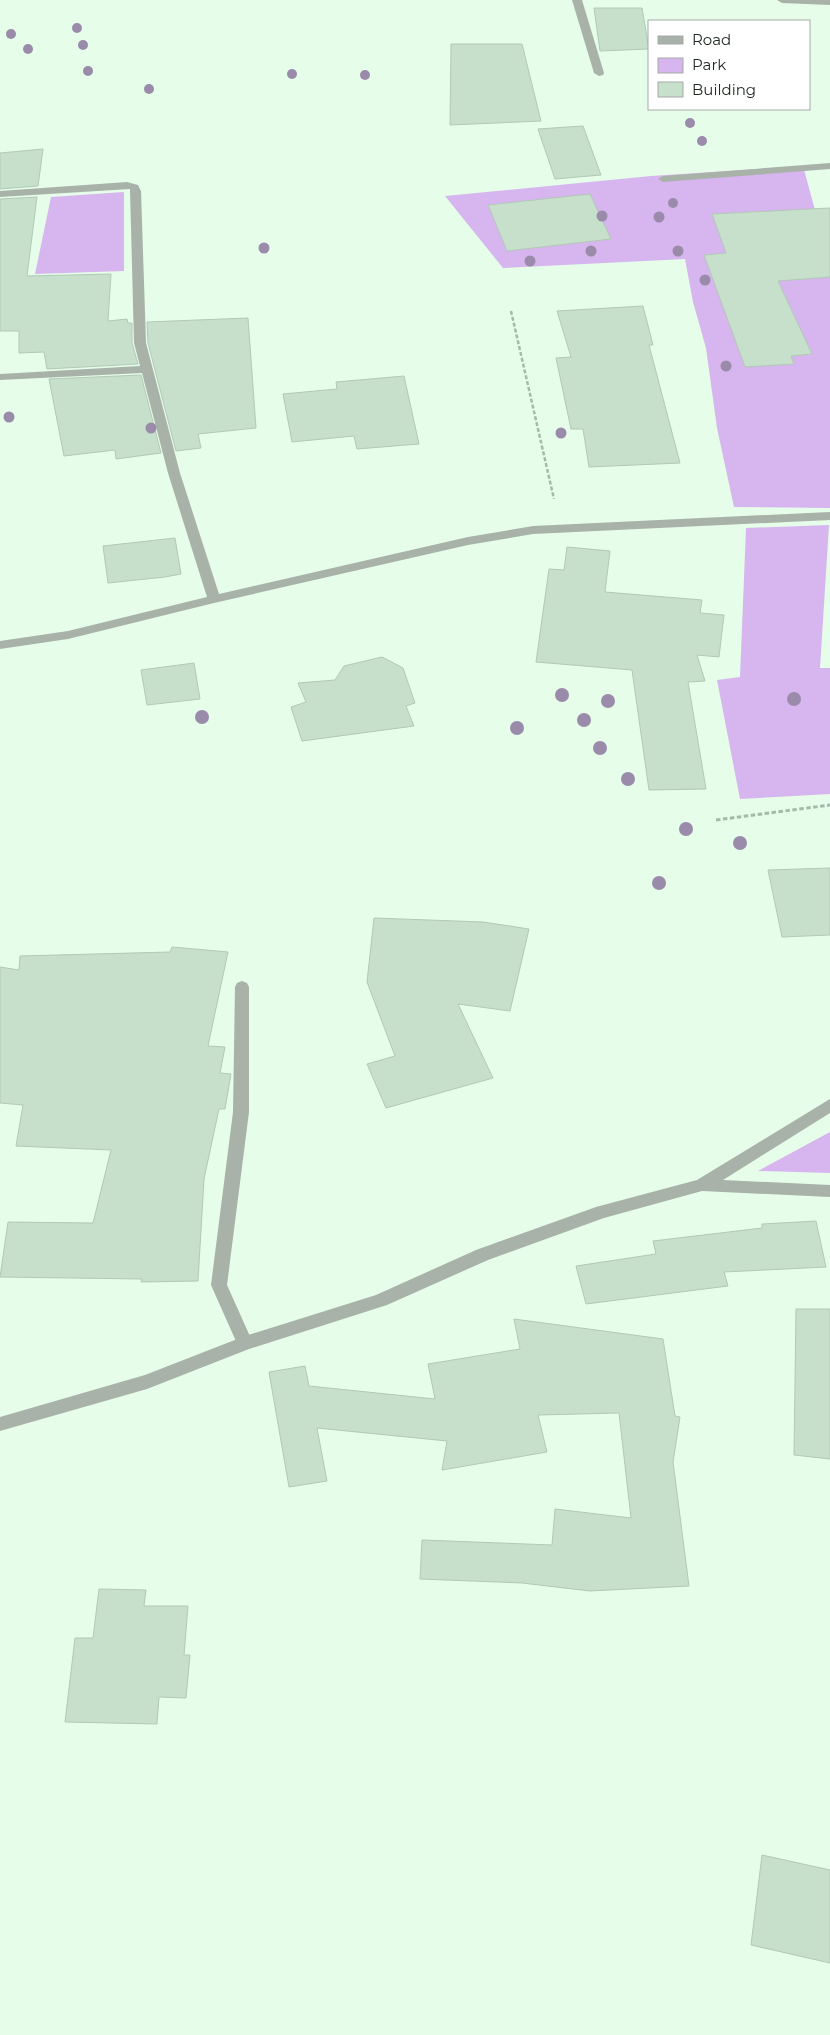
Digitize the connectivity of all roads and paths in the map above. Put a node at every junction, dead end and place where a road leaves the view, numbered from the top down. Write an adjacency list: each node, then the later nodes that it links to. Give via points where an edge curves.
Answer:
1 (577, 0): 4 (street)
2 (782, 0): 3 (street)
3 (830, 2)
4 (599, 73)
5 (830, 166): 6 (street)
6 (662, 179)
7 (0, 194): 9 (street, via 134,187 140,343)
8 (510, 312): 12 (path)
9 (147, 369): 10 (street); 13 (street, via 174,473)
10 (0, 377)
11 (830, 516): 12 (street)
12 (560, 529): 13 (street, via 533,530 468,541)
13 (214, 599): 14 (street, via 68,636)
14 (0, 645)
15 (830, 805): 16 (path)
16 (716, 820)
17 (242, 987): 21 (street, via 241,1112 219,1284)
18 (830, 1105): 19 (street)
19 (702, 1185): 20 (street); 21 (street, via 602,1212 482,1255 381,1300)
20 (830, 1190)
21 (245, 1343): 22 (street, via 147,1382)
22 (0, 1424)

